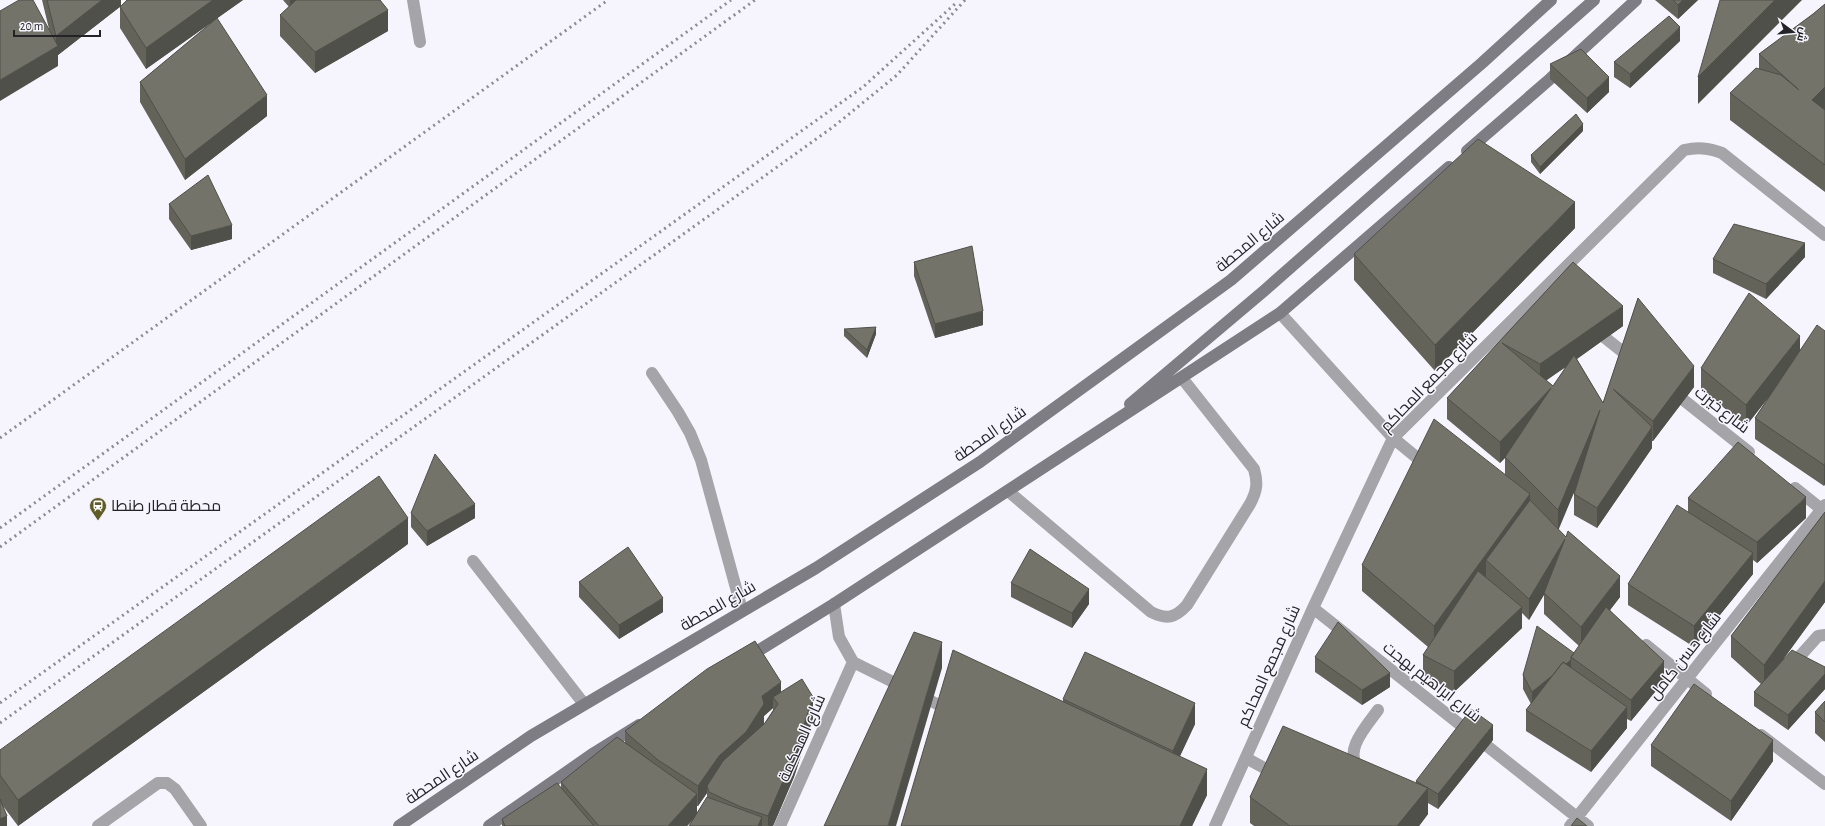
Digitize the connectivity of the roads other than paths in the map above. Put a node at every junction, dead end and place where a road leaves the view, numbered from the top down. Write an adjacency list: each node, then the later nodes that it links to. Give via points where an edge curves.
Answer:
1 (413, 0): 5 (street)
2 (1551, 0): 25 (main road, شارع المحطة, via 1476,69 1231,280 980,462 816,568)
3 (1594, 0): 15 (main road, via 1265,290)
4 (1636, 0): 9 (main road, via 1550,79)
5 (420, 42)
6 (1825, 235): 7 (street, شارع مجمع المحاكم, via 1722,153 1710,148 1684,150)
7 (1543, 288): 8 (street); 16 (street, شارع مجمع المحاكم)
8 (1555, 298)
9 (1280, 313): 13 (main road); 16 (street)
10 (1586, 323): 11 (street)
11 (1642, 367)
12 (652, 373): 25 (street, via 690,433 701,460)
13 (1182, 378): 15 (main road); 20 (street, via 1254,469 1257,481 1256,493 1250,504 1180,613 1171,617 1160,617 1151,612)
14 (1661, 382): 17 (street, شارع خيرت)
15 (1093, 436): 20 (main road)
16 (1393, 438): 18 (street); 24 (street, شارع مجمع المحاكم)
17 (1760, 460)
18 (1436, 473)
19 (1785, 480): 21 (street)
20 (1008, 491): 23 (main road)
21 (1824, 509): 31 (street, شارع حسن كامل)
22 (473, 561): 33 (street)
23 (834, 604): 28 (main road); 29 (street, via 839,637)
24 (1313, 608): 37 (street, شارع ابراهيم بهجت); 40 (street, شارع مجمع المحاكم)
25 (742, 610): 33 (main road, شارع المحطة)
26 (1825, 635): 30 (street, via 1818,636)
27 (1638, 639): 31 (street)
28 (740, 662)
29 (853, 662): 35 (street); 49 (street, شارع المحكمة)
30 (1792, 665)
31 (1687, 679): 32 (street); 44 (street, شارع حسن كامل)
32 (1718, 703)
33 (584, 704): 47 (main road, شارع المحطة, via 531,736)
34 (1378, 710): 41 (street, via 1353,750 1353,759 1357,767)
35 (959, 714)
36 (647, 720): 48 (main road, via 594,753)
37 (1460, 724): 39 (street); 44 (street, شارع ابراهيم بهجت)
38 (1750, 727): 43 (street)
39 (1451, 737)
40 (1246, 758): 42 (street); 50 (street, شارع مجمع المحاكم)
41 (1370, 776)
42 (1286, 780)
43 (1825, 784)
44 (1574, 822): 51 (street, شارع ابراهيم بهجت)
45 (98, 826): 46 (street, via 158,783 167,783 175,789)
46 (201, 826)
47 (399, 826)
48 (489, 826)
49 (780, 826)
50 (1215, 826)
51 (1588, 826)

